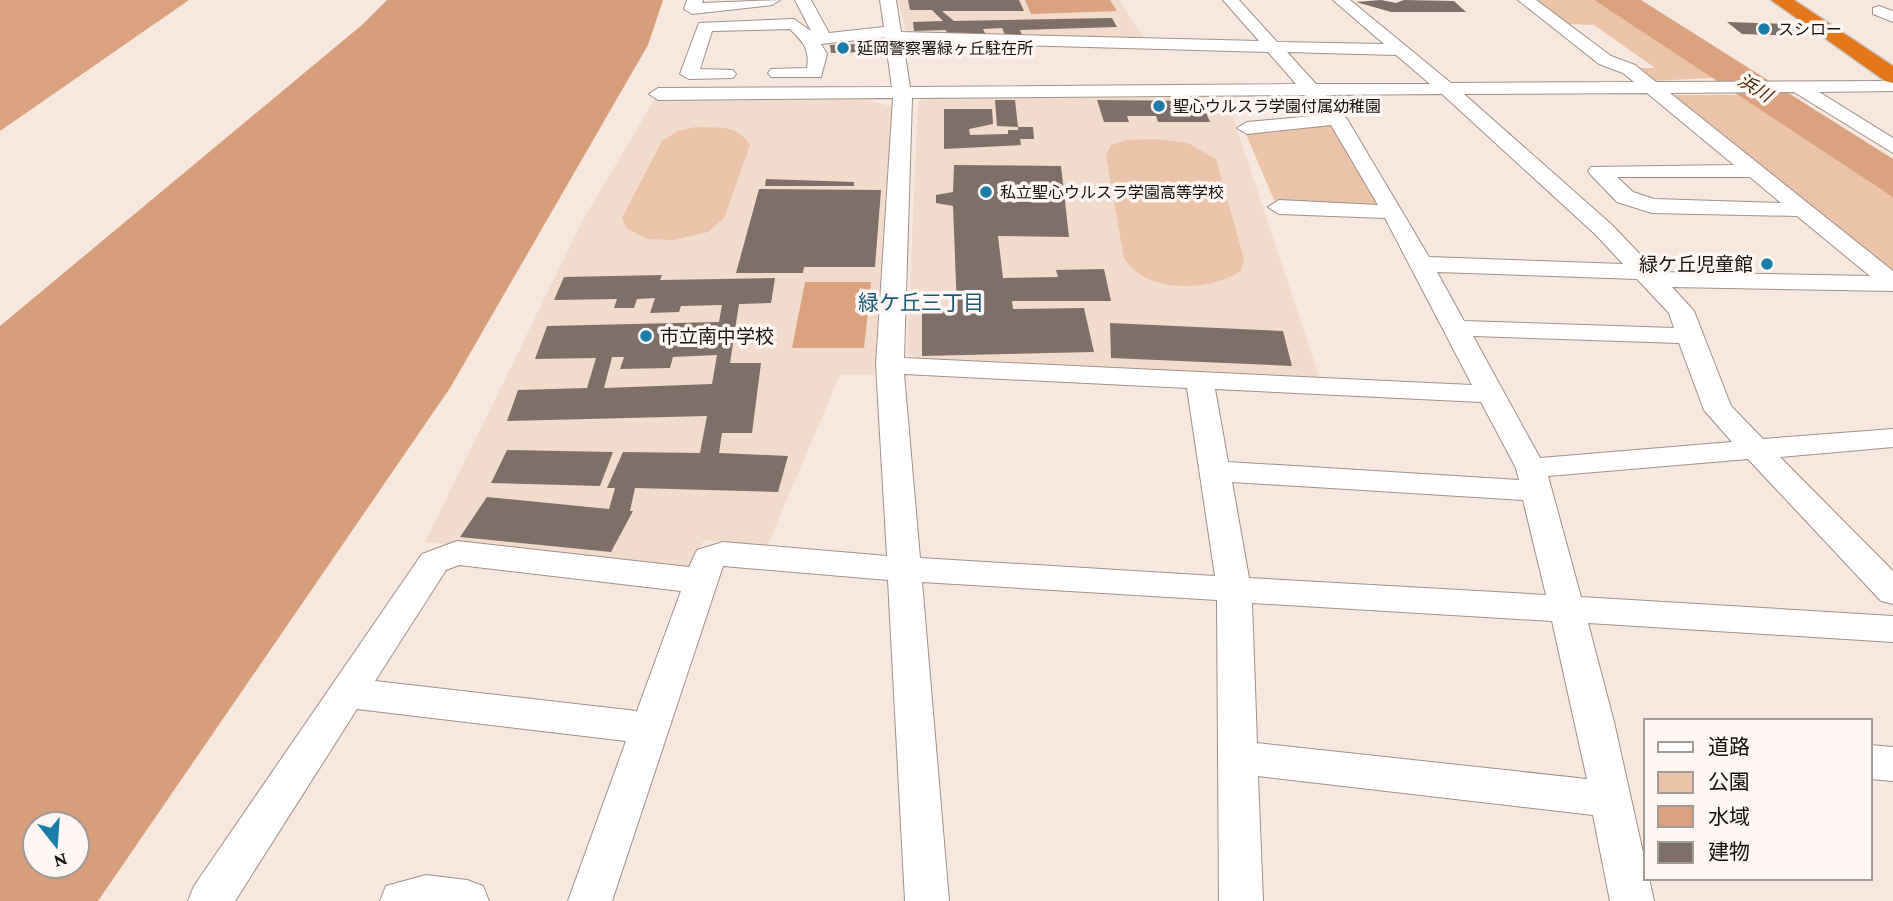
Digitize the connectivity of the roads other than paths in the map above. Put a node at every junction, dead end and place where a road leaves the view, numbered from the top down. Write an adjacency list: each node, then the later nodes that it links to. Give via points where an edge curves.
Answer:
1 (695, 0): 2 (street, via 692,9)
2 (772, 0)
3 (803, 0): 11 (street)
4 (888, 0): 10 (street)
5 (1231, 0): 12 (street)
6 (1341, 0): 13 (street)
7 (1526, 0): 20 (street, via 1605,60 1629,69)
8 (1781, 0): 15 (highway)
9 (1805, 0): 14 (highway)
10 (894, 34): 11 (street); 12 (street); 21 (street)
11 (817, 39): 11 (street, via 815,73 689,74 705,26 794,24)
12 (1273, 48): 13 (street); 18 (street)
13 (1400, 50): 19 (street)
14 (1893, 58)
15 (1893, 76)
16 (1893, 86): 17 (street)
17 (1796, 87): 20 (street); 25 (street)
18 (1311, 89): 19 (street); 21 (street); 23 (street)
19 (1447, 89): 20 (street); 31 (street, via 1604,230)
20 (1654, 89): 26 (street)
21 (903, 92): 22 (street); 35 (street)
22 (658, 93)
23 (1337, 119): 24 (street); 29 (street)
24 (1247, 128)
25 (1893, 147)
26 (1755, 171): 28 (street); 28 (street, via 1598,171 1625,197 1653,206)
27 (1279, 207): 29 (street)
28 (1803, 210): 32 (street)
29 (1393, 212): 30 (street)
30 (1421, 264): 31 (street); 33 (street)
31 (1648, 276): 32 (street); 34 (street, via 1681,311)
32 (1893, 284)
33 (1455, 328): 34 (street); 37 (street)
34 (1690, 336): 39 (street, via 1718,410)
35 (890, 365): 36 (street); 42 (street)
36 (1200, 380): 37 (street); 40 (street)
37 (1491, 394): 41 (street)
38 (1893, 438): 39 (street)
39 (1756, 451): 41 (street); 45 (street)
40 (1215, 471): 41 (street); 44 (street)
41 (1534, 480): 46 (street)
42 (903, 569): 43 (street, via 723,554 709,558); 44 (street); 58 (street)
43 (701, 581): 48 (street, via 457,554 433,562); 49 (street)
44 (1234, 589): 46 (street); 50 (street)
45 (1893, 592)
46 (1568, 610): 47 (street); 53 (street)
47 (1893, 629)
48 (347, 693): 49 (street); 54 (street)
49 (651, 728): 57 (street)
50 (1238, 757): 53 (street); 59 (street)
51 (1872, 762): 52 (street)
52 (1893, 764)
53 (1611, 799): 60 (street)
54 (210, 901)
55 (402, 901): 56 (street, via 426,895)
56 (467, 901)
57 (590, 901)
58 (927, 901)
59 (1241, 901)
60 (1632, 901)

